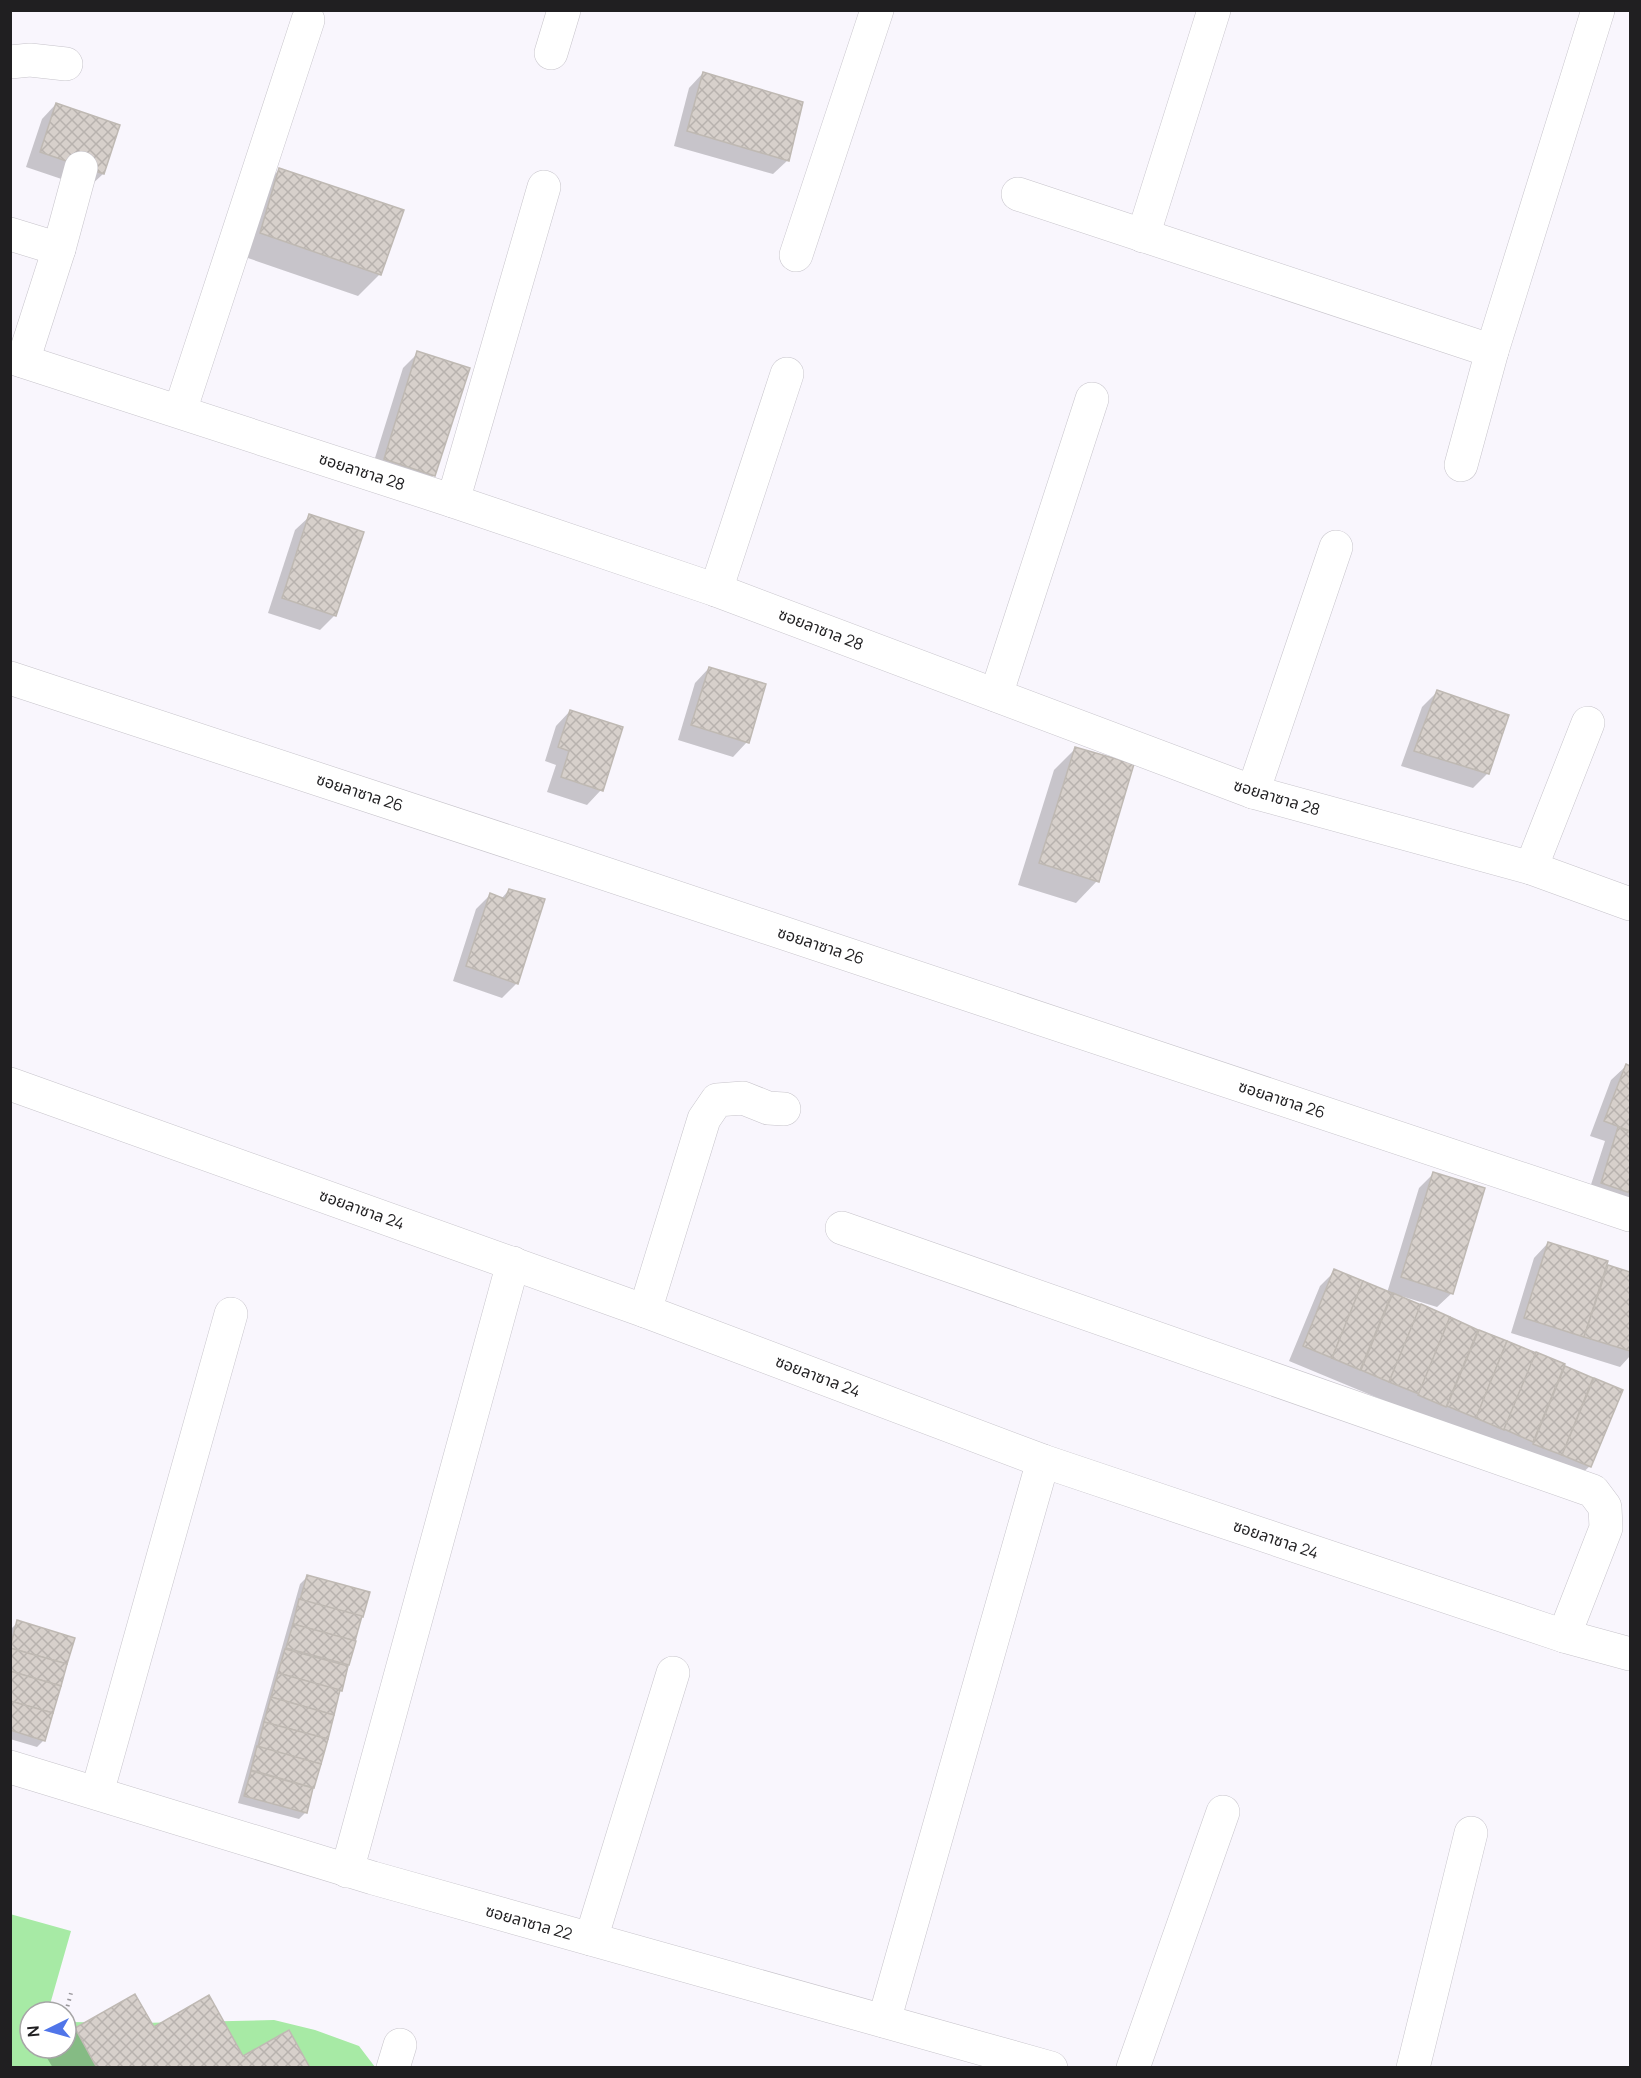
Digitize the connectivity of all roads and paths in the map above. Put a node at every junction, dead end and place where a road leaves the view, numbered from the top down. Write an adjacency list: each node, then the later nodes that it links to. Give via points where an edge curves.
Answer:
1 (564, 10): 6 (street)
2 (877, 10): 15 (street)
3 (1214, 10): 13 (street)
4 (1598, 10): 16 (street)
5 (308, 20): 20 (street)
6 (551, 53)
7 (10, 62): 8 (street)
8 (66, 64)
9 (81, 168): 14 (street)
10 (544, 187): 22 (street)
11 (1018, 194): 13 (street)
12 (10, 234): 14 (street)
13 (1143, 236): 16 (street)
14 (59, 249): 17 (street)
15 (796, 255)
16 (1492, 351): 21 (street)
17 (17, 359): 20 (street, ซอยลาซาล 28)
18 (787, 374): 24 (street)
19 (1092, 399): 26 (street)
20 (180, 411): 22 (street, ซอยลาซาล 28)
21 (1461, 465)
22 (453, 501): 24 (street, ซอยลาซาล 28)
23 (1336, 547): 28 (street)
24 (716, 590): 26 (street, ซอยลาซาล 28)
25 (10, 678): 33 (street, ซอยลาซาล 26)
26 (996, 695): 28 (street, ซอยลาซาล 28)
27 (1587, 723): 29 (street)
28 (1253, 792): 29 (street, ซอยลาซาล 28)
29 (1531, 868): 30 (street, ซอยลาซาล 28)
30 (1630, 904)
31 (10, 1084): 35 (street, ซอยลาซาล 24)
32 (784, 1109): 36 (street, via 768,1108 742,1098 717,1100 704,1119)
33 (1630, 1215)
34 (842, 1228): 39 (street, via 1593,1491 1605,1507 1606,1528)
35 (513, 1263): 36 (street, ซอยลาซาล 24); 46 (street)
36 (645, 1311): 38 (street, ซอยลาซาล 24)
37 (231, 1314): 43 (street)
38 (1043, 1461): 39 (street, ซอยลาซาล 24); 50 (street)
39 (1564, 1636): 40 (street, ซอยลาซาล 24)
40 (1630, 1654)
41 (673, 1673): 47 (street)
42 (10, 1767): 43 (street, ซอยลาซาล 22)
43 (97, 1793): 46 (street, ซอยลาซาล 22)
44 (1223, 1812): 52 (street)
45 (1471, 1833): 53 (street)
46 (347, 1870): 47 (street, ซอยลาซาล 22)
47 (591, 1939): 50 (street, ซอยลาซาล 22)
48 (71, 1993): 49 (path)
49 (69, 2000)
50 (884, 2021): 51 (street, ซอยลาซาล 22)
51 (1051, 2067)
52 (1133, 2067)
53 (1413, 2067)

